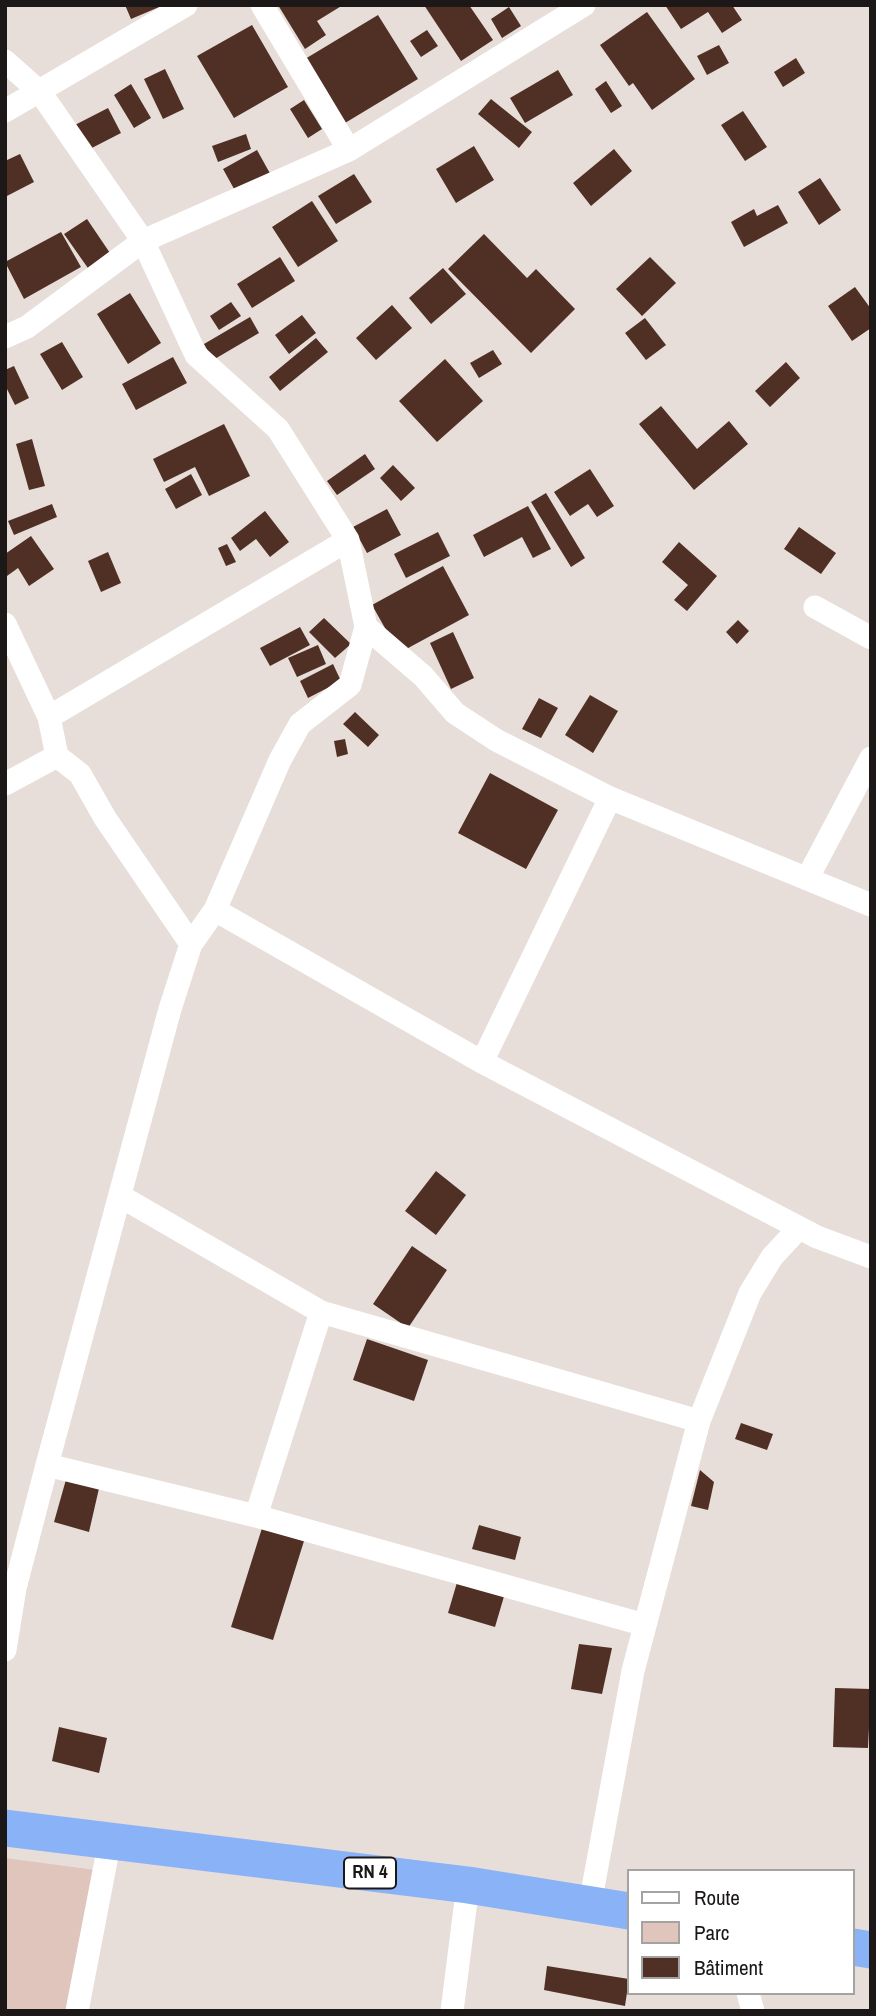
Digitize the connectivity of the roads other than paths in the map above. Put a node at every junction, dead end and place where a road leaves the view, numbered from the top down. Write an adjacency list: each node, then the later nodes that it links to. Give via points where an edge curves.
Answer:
1 (186, 5): 5 (street)
2 (262, 5): 7 (street)
3 (584, 5): 7 (street)
4 (5, 61): 5 (street)
5 (40, 92): 6 (street); 8 (street)
6 (5, 111)
7 (349, 150): 8 (street)
8 (143, 242): 9 (street, via 27,327); 10 (street, via 196,355 278,429)
9 (5, 337)
10 (348, 540): 13 (street); 15 (street)
11 (815, 607): 14 (street)
12 (5, 624): 15 (street)
13 (366, 627): 19 (street, via 423,676 455,713 496,740); 22 (street, via 350,685 300,724 280,760)
14 (871, 638)
15 (49, 717): 16 (street)
16 (57, 756): 18 (street); 23 (street, via 80,774)
17 (871, 758): 20 (street)
18 (5, 784)
19 (610, 798): 20 (street); 24 (street)
20 (807, 879): 21 (street)
21 (871, 905)
22 (215, 910): 23 (street); 24 (street)
23 (191, 944): 25 (street)
24 (482, 1062): 26 (street)
25 (120, 1196): 28 (street); 30 (street)
26 (799, 1228): 27 (street); 29 (street, via 772,1257 750,1293)
27 (871, 1257)
28 (321, 1312): 29 (street); 31 (street)
29 (699, 1421): 33 (street)
30 (47, 1465): 31 (street); 32 (street)
31 (256, 1516): 33 (street)
32 (10, 1586): 34 (street)
33 (645, 1625): 38 (street)
34 (5, 1650)
35 (5, 1828): 36 (highway, RN 4)
36 (110, 1840): 37 (highway, RN 4); 40 (street)
37 (468, 1885): 38 (highway, RN 4); 41 (street)
38 (590, 1905): 39 (highway, RN 4)
39 (628, 1911)
40 (77, 2011)
41 (452, 2011)

